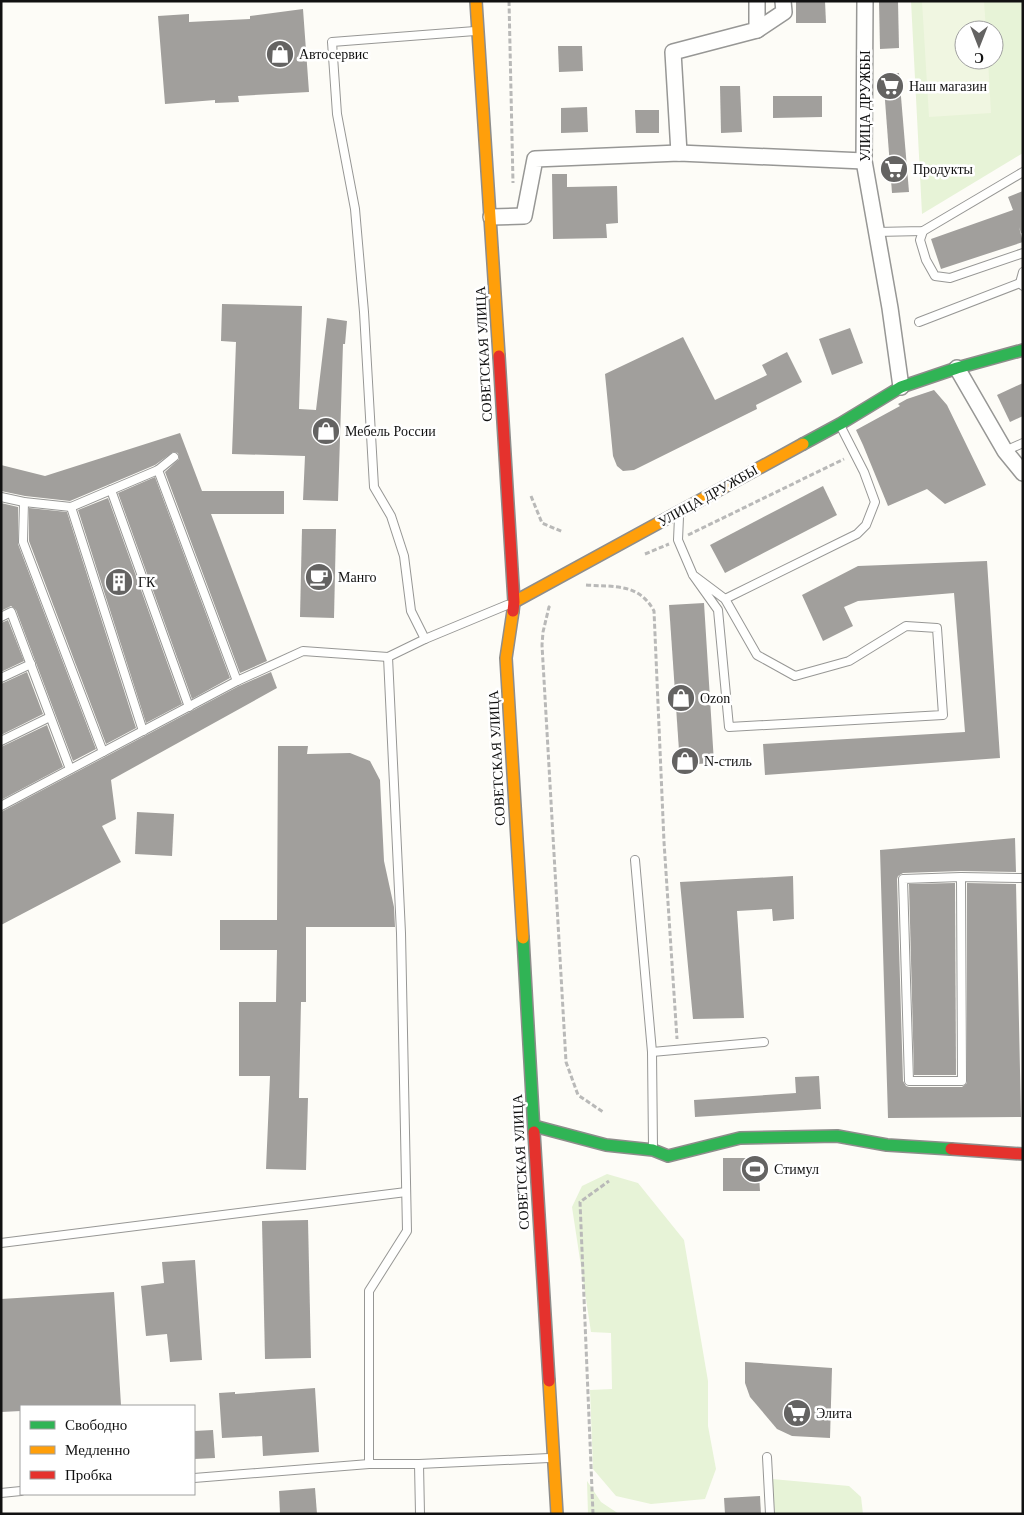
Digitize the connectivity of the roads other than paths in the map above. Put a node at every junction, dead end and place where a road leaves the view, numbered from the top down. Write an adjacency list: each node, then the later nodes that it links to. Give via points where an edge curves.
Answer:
1 (476, 1): 6 (main road, СОВЕТСКАЯ УЛИЦА)
2 (757, 1): 5 (street)
3 (784, 1): 5 (street, via 784,12)
4 (865, 1): 8 (street, УЛИЦА ДРУЖБЫ)
5 (757, 30): 7 (street, via 673,52)
6 (478, 31): 10 (main road, СОВЕТСКАЯ УЛИЦА); 35 (lane, via 332,42 337,114 356,209 374,488 391,516 404,556 411,611)
7 (679, 153): 8 (street); 10 (street, via 534,159 524,216)
8 (864, 161): 12 (street, УЛИЦА ДРУЖБЫ)
9 (1023, 172): 11 (lane)
10 (491, 217): 33 (main road, СОВЕТСКАЯ УЛИЦА)
11 (923, 231): 12 (lane); 13 (lane, via 920,240 935,276 950,278)
12 (876, 232): 19 (street, УЛИЦА ДРУЖБЫ)
13 (1023, 253)
14 (1023, 272): 15 (lane)
15 (1022, 284): 16 (lane)
16 (919, 322)
17 (1023, 350): 18 (main road, УЛИЦА ДРУЖБЫ)
18 (957, 368): 19 (main road, УЛИЦА ДРУЖБЫ); 22 (street)
19 (901, 387): 20 (main road, УЛИЦА ДРУЖБЫ)
20 (840, 424): 30 (main road, УЛИЦА ДРУЖБЫ); 32 (lane, via 875,502 866,525 857,534)
21 (1023, 443): 22 (lane)
22 (1005, 451): 25 (street)
23 (174, 456): 24 (lane)
24 (158, 470): 26 (lane); 39 (lane)
25 (1023, 473)
26 (111, 490): 29 (lane); 40 (lane)
27 (1, 497): 28 (lane)
28 (24, 502): 29 (lane); 44 (lane, via 23,542)
29 (71, 507): 42 (lane)
30 (679, 512): 31 (lane, via 678,540); 33 (main road, УЛИЦА ДРУЖБЫ)
31 (693, 575): 32 (lane); 32 (lane, via 718,610 729,727 943,716 937,628 906,626 849,661 795,676 757,655)
32 (725, 599)
33 (514, 602): 35 (lane); 52 (main road, СОВЕТСКАЯ УЛИЦА, via 506,658)
34 (1, 617): 37 (lane, via 11,612)
35 (425, 639): 36 (lane)
36 (388, 657): 39 (lane, via 303,651); 55 (lane, via 401,933)
37 (30, 664): 38 (lane); 41 (lane)
38 (1, 678)
39 (237, 681): 40 (lane)
40 (189, 706): 42 (lane)
41 (50, 717): 43 (lane); 45 (lane)
42 (143, 730): 44 (lane)
43 (1, 741)
44 (103, 752): 45 (lane)
45 (70, 769): 46 (lane)
46 (1, 806)
47 (635, 860): 51 (lane)
48 (961, 876): 48 (lane, via 903,879 909,1081 962,1081); 49 (lane)
49 (1023, 878)
50 (764, 1042): 51 (lane)
51 (652, 1052): 53 (lane)
52 (534, 1126): 53 (main road, via 606,1145); 58 (main road, СОВЕТСКАЯ УЛИЦА)
53 (653, 1150): 54 (main road, via 668,1156 740,1138 837,1136 887,1145)
54 (1023, 1154)
55 (406, 1192): 56 (lane); 59 (lane, via 407,1231 369,1291)
56 (1, 1243)
57 (767, 1457): 66 (lane)
58 (553, 1458): 60 (lane); 65 (main road, СОВЕТСКАЯ УЛИЦА)
59 (369, 1464): 60 (lane); 61 (lane)
60 (419, 1464): 64 (lane)
61 (195, 1478)
62 (20, 1491): 63 (lane)
63 (1, 1493)
64 (420, 1514)
65 (557, 1514)
66 (770, 1514)

